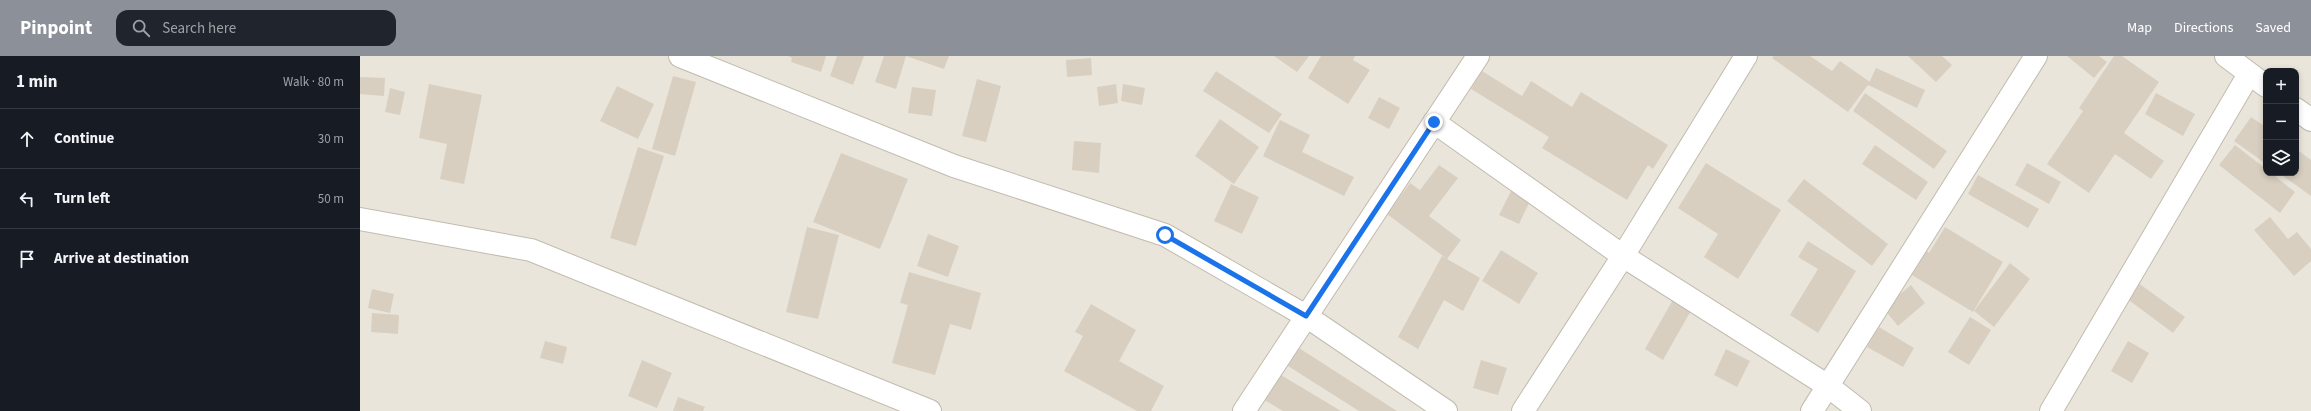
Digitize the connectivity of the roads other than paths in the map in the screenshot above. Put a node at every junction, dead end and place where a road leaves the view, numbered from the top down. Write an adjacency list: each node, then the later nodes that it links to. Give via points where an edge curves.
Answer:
1 (680, 56): 13 (street, via 954,166 1165,235)
2 (1478, 56): 10 (street)
3 (1746, 56): 12 (street)
4 (2036, 56): 14 (street)
5 (2226, 56): 6 (street)
6 (2249, 74): 7 (street); 21 (street)
7 (2263, 84)
8 (2299, 111): 9 (street)
9 (2311, 120)
10 (1434, 122): 12 (street); 13 (street)
11 (360, 219): 15 (street, via 531,250)
12 (1623, 256): 14 (street); 18 (street)
13 (1306, 316): 16 (street); 17 (street)
14 (1828, 386): 19 (street); 20 (street)
15 (930, 411)
16 (1244, 411)
17 (1446, 411)
18 (1523, 411)
19 (1812, 411)
20 (1860, 411)
21 (2051, 411)

